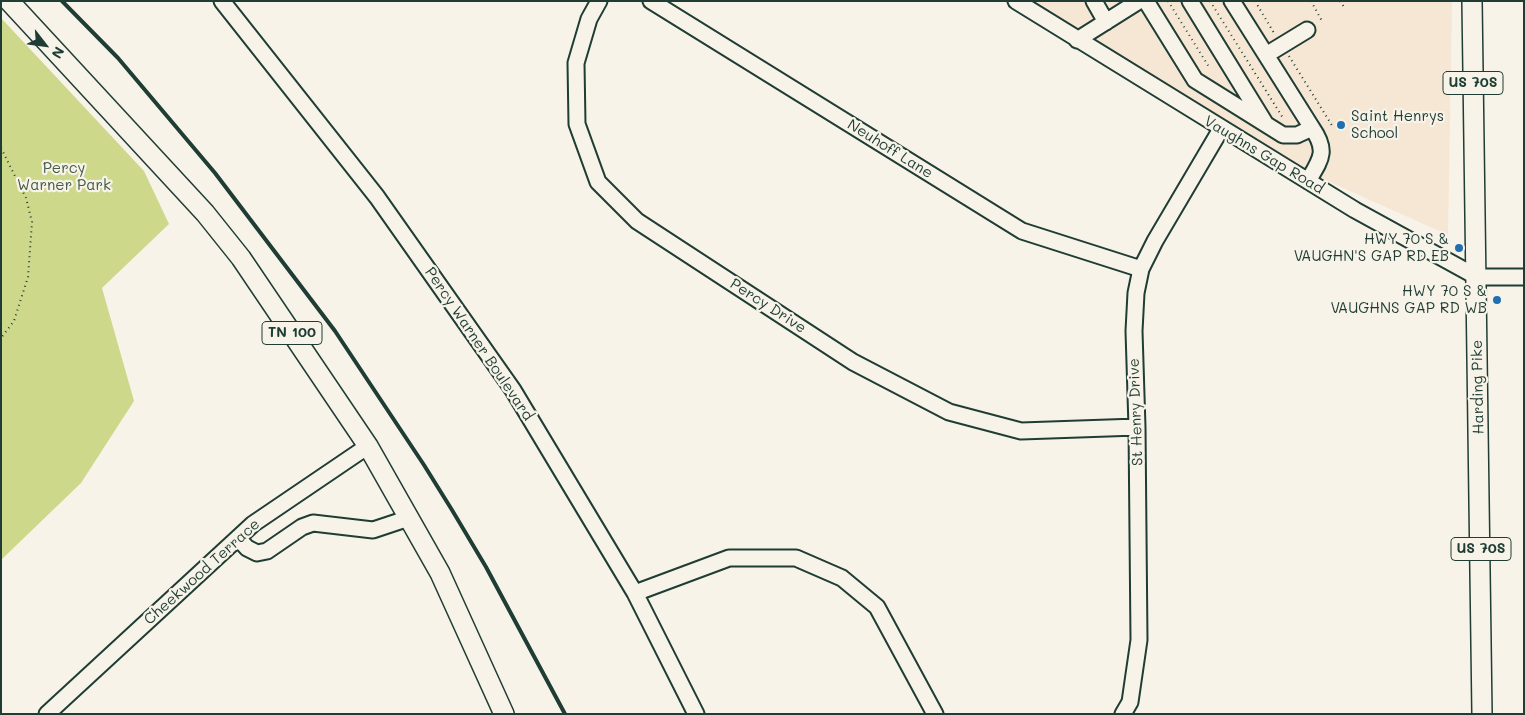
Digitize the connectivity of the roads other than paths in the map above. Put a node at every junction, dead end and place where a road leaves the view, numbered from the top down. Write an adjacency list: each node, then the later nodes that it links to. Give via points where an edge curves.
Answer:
1 (9, 1): 24 (main road, TN 100, via 205,213 241,258)
2 (222, 1): 27 (street, Percy Warner Boulevard, via 377,197 513,390)
3 (599, 1): 23 (street, Percy Drive, via 589,19 576,63 577,124 598,182 637,221 853,362 948,412 1021,430)
4 (651, 1): 20 (street, Neuhoff Lane, via 1022,231)
5 (1016, 1): 14 (street, Vaughns Gap Road)
6 (1094, 1): 12 (street)
7 (1139, 1): 12 (street)
8 (1146, 1): 16 (street, via 1195,80)
9 (1190, 1): 16 (street)
10 (1232, 1): 15 (street)
11 (1472, 1): 21 (main road, Harding Pike / US 70S)
12 (1106, 22): 14 (street)
13 (1307, 30): 15 (street)
14 (1077, 40): 18 (street, Vaughns Gap Road)
15 (1266, 55): 17 (street)
16 (1267, 126): 17 (street, via 1283,135 1294,136)
17 (1312, 128): 19 (street, via 1322,152)
18 (1221, 129): 19 (street, Vaughns Gap Road); 20 (street, St Henry Drive)
19 (1308, 182): 21 (street, Vaughns Gap Road)
20 (1141, 269): 23 (street, St Henry Drive, via 1134,331)
21 (1477, 277): 22 (street, Vaughns Gap Road); 33 (main road, Harding Pike / US 70S)
22 (1524, 277)
23 (1137, 427): 32 (street, St Henry Drive, via 1140,640 1130,702)
24 (368, 446): 25 (main road, TN 100); 26 (street, Cheekwood Terrace, via 253,524)
25 (408, 518): 26 (street, via 373,530 313,523 267,551 257,553); 29 (main road, TN 100, via 440,573)
26 (238, 538): 28 (street, Cheekwood Terrace)
27 (634, 592): 30 (street, Percy Warner Boulevard); 31 (street, via 729,558 796,558 842,578 877,607)
28 (47, 714)
29 (504, 714)
30 (696, 714)
31 (935, 714)
32 (1123, 714)
33 (1482, 714)

